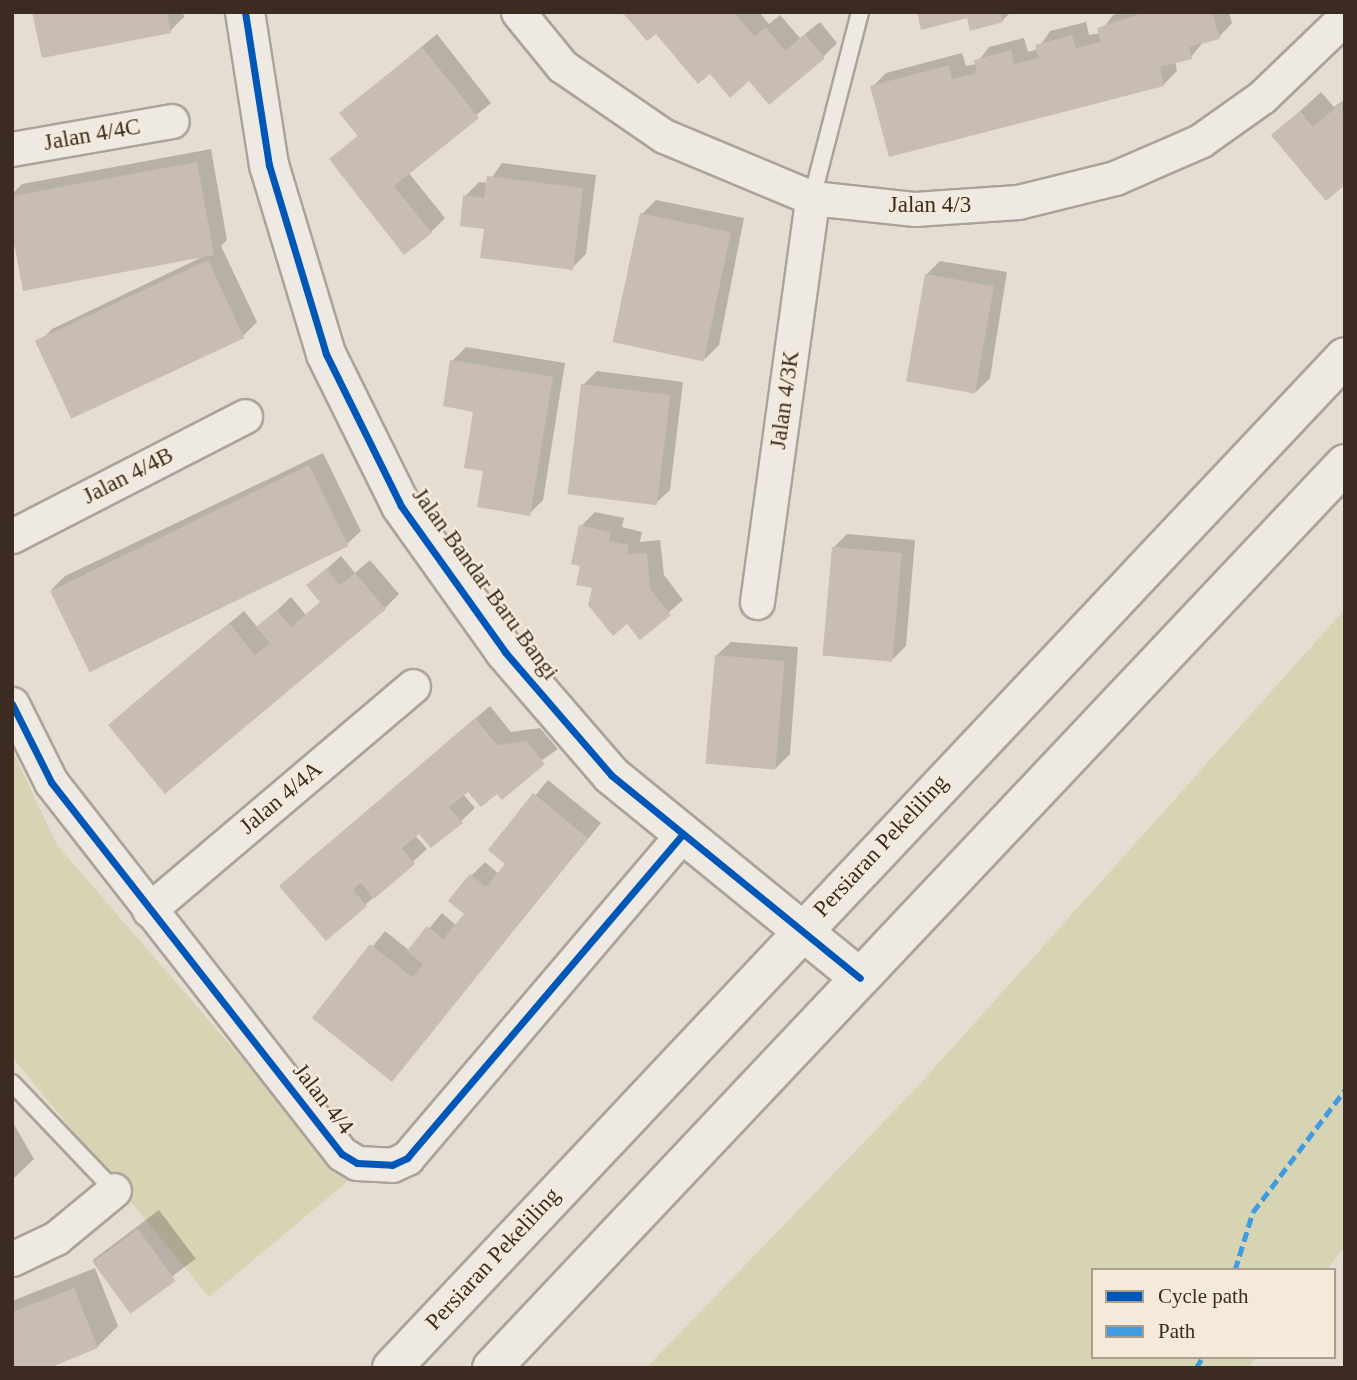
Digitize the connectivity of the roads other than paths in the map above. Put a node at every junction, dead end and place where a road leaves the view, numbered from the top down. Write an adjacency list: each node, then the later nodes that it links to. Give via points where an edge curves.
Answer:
1 (245, 12): 15 (main road, Jalan Bandar Baru Bangi, via 269,165 326,354 401,506 523,672 611,775)
2 (518, 12): 7 (street, Jalan 4/3, via 562,66 664,135)
3 (860, 12): 7 (lane)
4 (1333, 19): 7 (street, Jalan 4/3, via 1262,97 1199,141 1115,178 1005,203 915,209)
5 (172, 121): 6 (street, Jalan 4/4C)
6 (12, 149)
7 (812, 198): 12 (street, Jalan 4/3K)
8 (1345, 357): 17 (main road, Persiaran Pekeliling)
9 (245, 416): 11 (street, Jalan 4/4B)
10 (1345, 464): 18 (main road)
11 (12, 536)
12 (757, 602)
13 (414, 686): 16 (street, Jalan 4/4A)
14 (12, 704): 16 (street, Jalan 4/4, via 51,782)
15 (681, 836): 16 (street, Jalan 4/4, via 407,1158 392,1165 357,1163 342,1154); 17 (main road, Jalan Bandar Baru Bangi)
16 (149, 910)
17 (799, 933): 18 (main road, Jalan Bandar Baru Bangi); 22 (main road, Persiaran Pekeliling)
18 (860, 978): 23 (main road)
19 (12, 1083): 20 (lane)
20 (114, 1190): 21 (street, via 66,1231)
21 (12, 1259)
22 (392, 1368)
23 (492, 1368)

